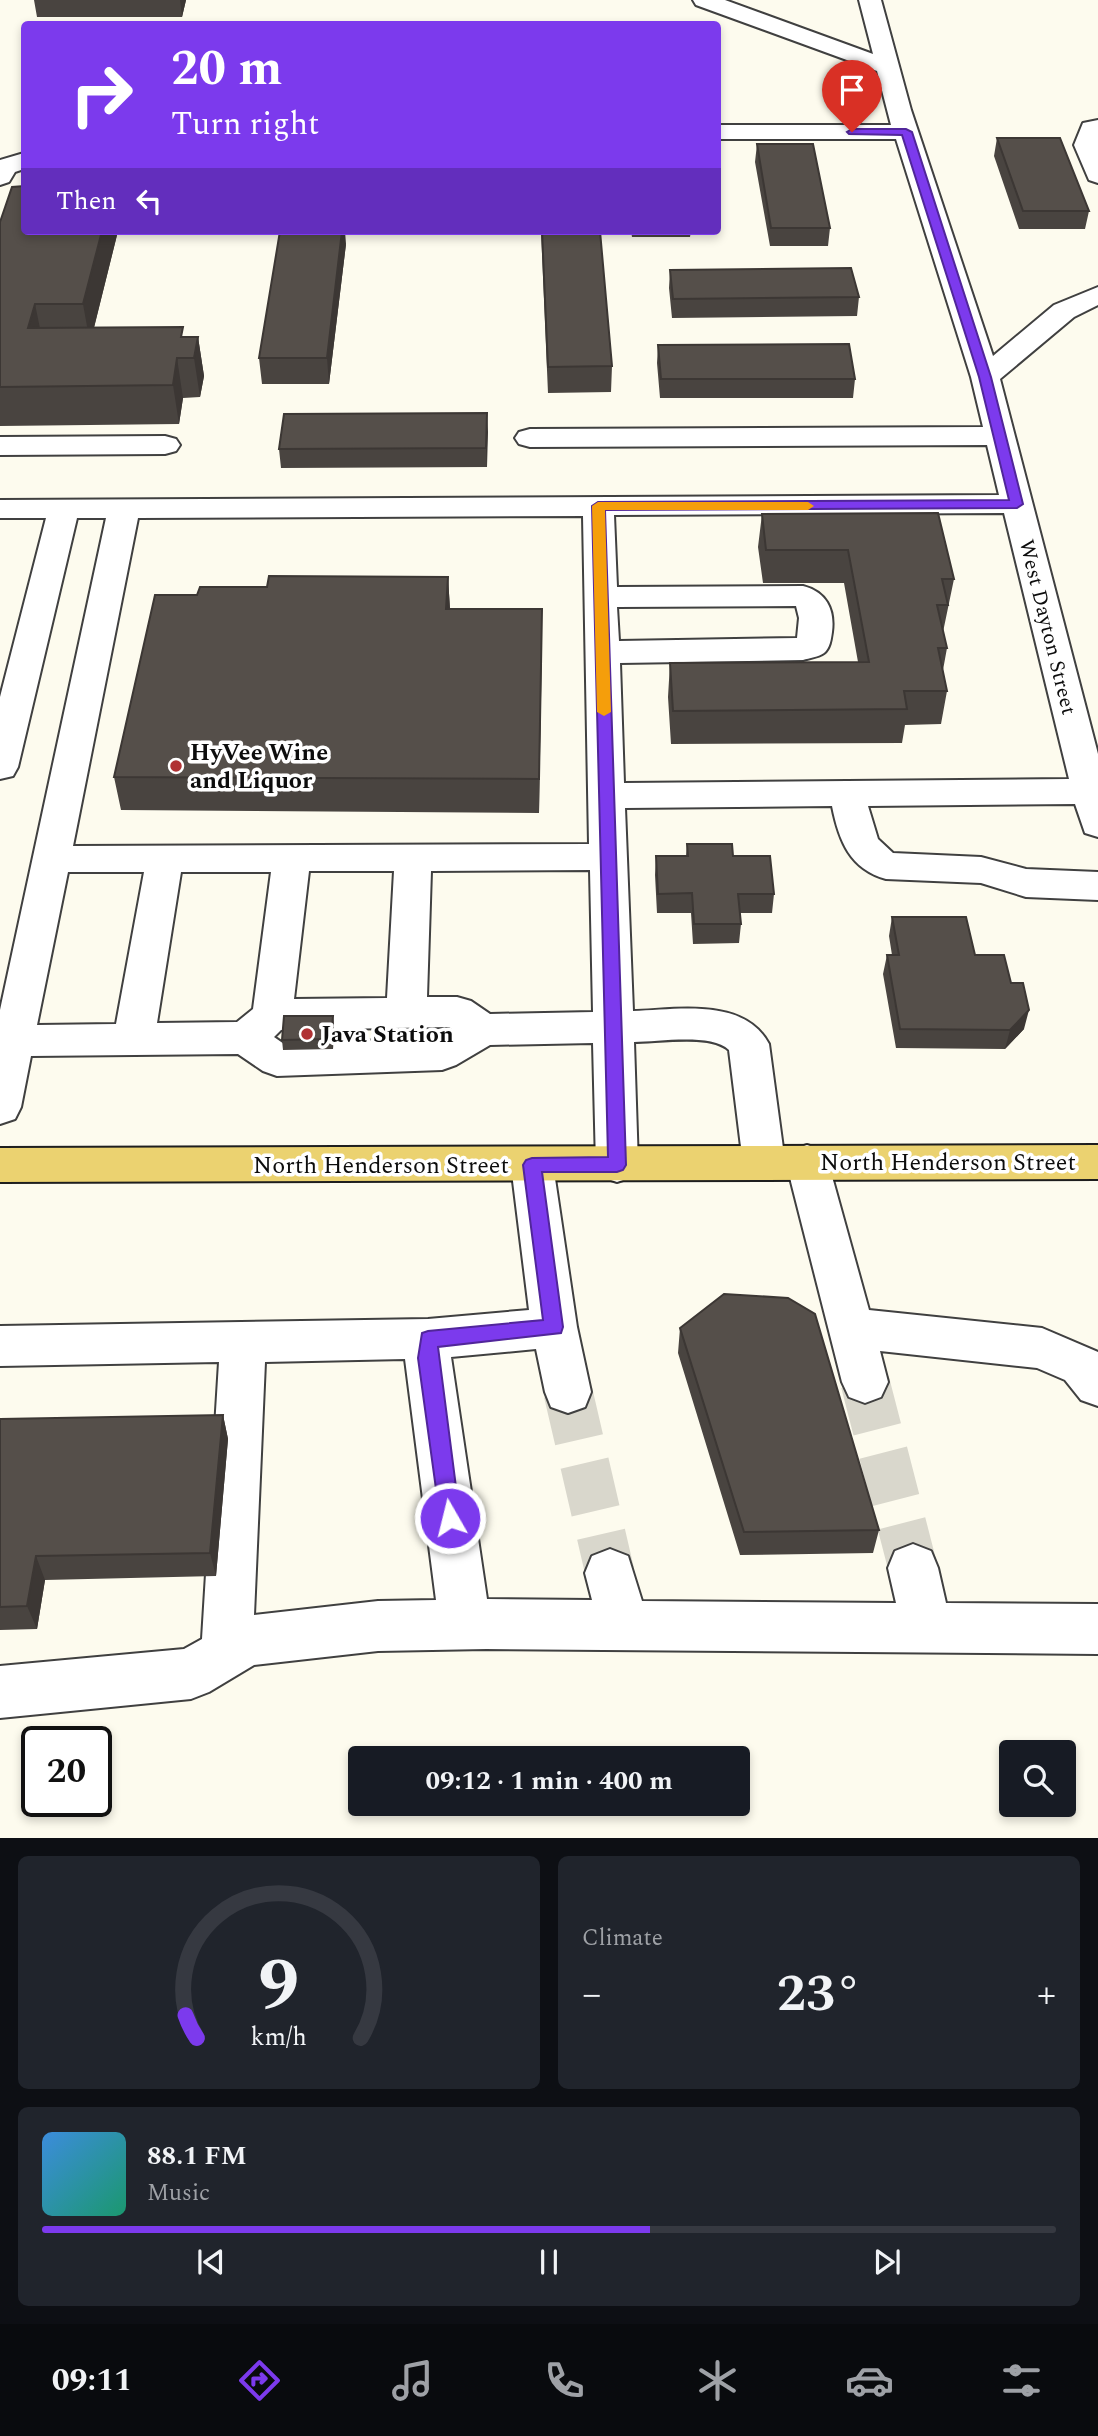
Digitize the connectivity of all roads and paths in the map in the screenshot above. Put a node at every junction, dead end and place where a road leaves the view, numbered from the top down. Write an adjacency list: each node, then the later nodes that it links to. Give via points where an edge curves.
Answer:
1 (704, 0): 3 (street)
2 (870, 0): 3 (street, West Dayton Street)
3 (887, 66): 4 (street, West Dayton Street)
4 (903, 121): 6 (street); 11 (street, West Dayton Street)
5 (1098, 127): 8 (street, via 1092,128 1086,145)
6 (721, 132)
7 (21, 162): 9 (street, via 4,167)
8 (1098, 176)
9 (0, 177)
10 (1098, 295): 11 (street, via 1064,311)
11 (985, 377): 12 (street, West Dayton Street)
12 (1000, 436): 13 (street); 16 (street, West Dayton Street)
13 (530, 438)
14 (165, 445): 15 (street)
15 (0, 446)
16 (1017, 504): 17 (street); 26 (street, West Dayton Street)
17 (598, 506): 20 (street); 21 (street)
18 (0, 509): 19 (street)
19 (64, 509): 20 (street); 23 (street)
20 (124, 509): 31 (street)
21 (601, 597): 22 (street); 22 (street, via 803,596 811,600 816,626 813,645 803,649)
22 (602, 652): 25 (street)
23 (0, 767)
24 (847, 794): 25 (street); 26 (street); 32 (street, via 863,849 886,866 981,870 1026,883)
25 (607, 796): 27 (street)
26 (1094, 808)
27 (608, 857): 30 (street); 35 (street)
28 (164, 858): 29 (street); 31 (street); 37 (street)
29 (292, 858): 30 (street); 34 (street)
30 (413, 858): 33 (street)
31 (51, 859): 38 (street)
32 (1098, 886)
33 (406, 1013): 34 (street); 36 (street, via 457,1013)
34 (259, 1026): 36 (street, via 277,1060 442,1054); 37 (street)
35 (614, 1027): 36 (street); 41 (street, via 708,1025 735,1031 749,1044); 45 (street)
36 (483, 1030)
37 (134, 1039): 38 (street)
38 (14, 1041): 39 (street)
39 (0, 1107)
40 (1098, 1162): 42 (main road, North Henderson Street)
41 (764, 1163): 42 (main road, North Henderson Street); 45 (main road, North Henderson Street)
42 (807, 1163): 47 (street)
43 (0, 1165): 44 (main road, North Henderson Street)
44 (532, 1165): 45 (main road, North Henderson Street); 46 (street)
45 (617, 1165)
46 (554, 1327): 48 (street); 53 (street)
47 (851, 1328): 51 (street); 52 (street, via 1042,1348 1081,1366)
48 (428, 1339): 49 (street); 56 (street)
49 (243, 1342): 50 (street); 60 (street)
50 (0, 1346)
51 (866, 1382)
52 (1098, 1385)
53 (568, 1392)
54 (912, 1568): 58 (street)
55 (610, 1573): 57 (street)
56 (465, 1625): 57 (street); 60 (street, via 378,1626 246,1641)
57 (623, 1626): 58 (street)
58 (927, 1628): 59 (street)
59 (1098, 1629)
60 (227, 1653): 61 (street, via 191,1674)
61 (0, 1692)

